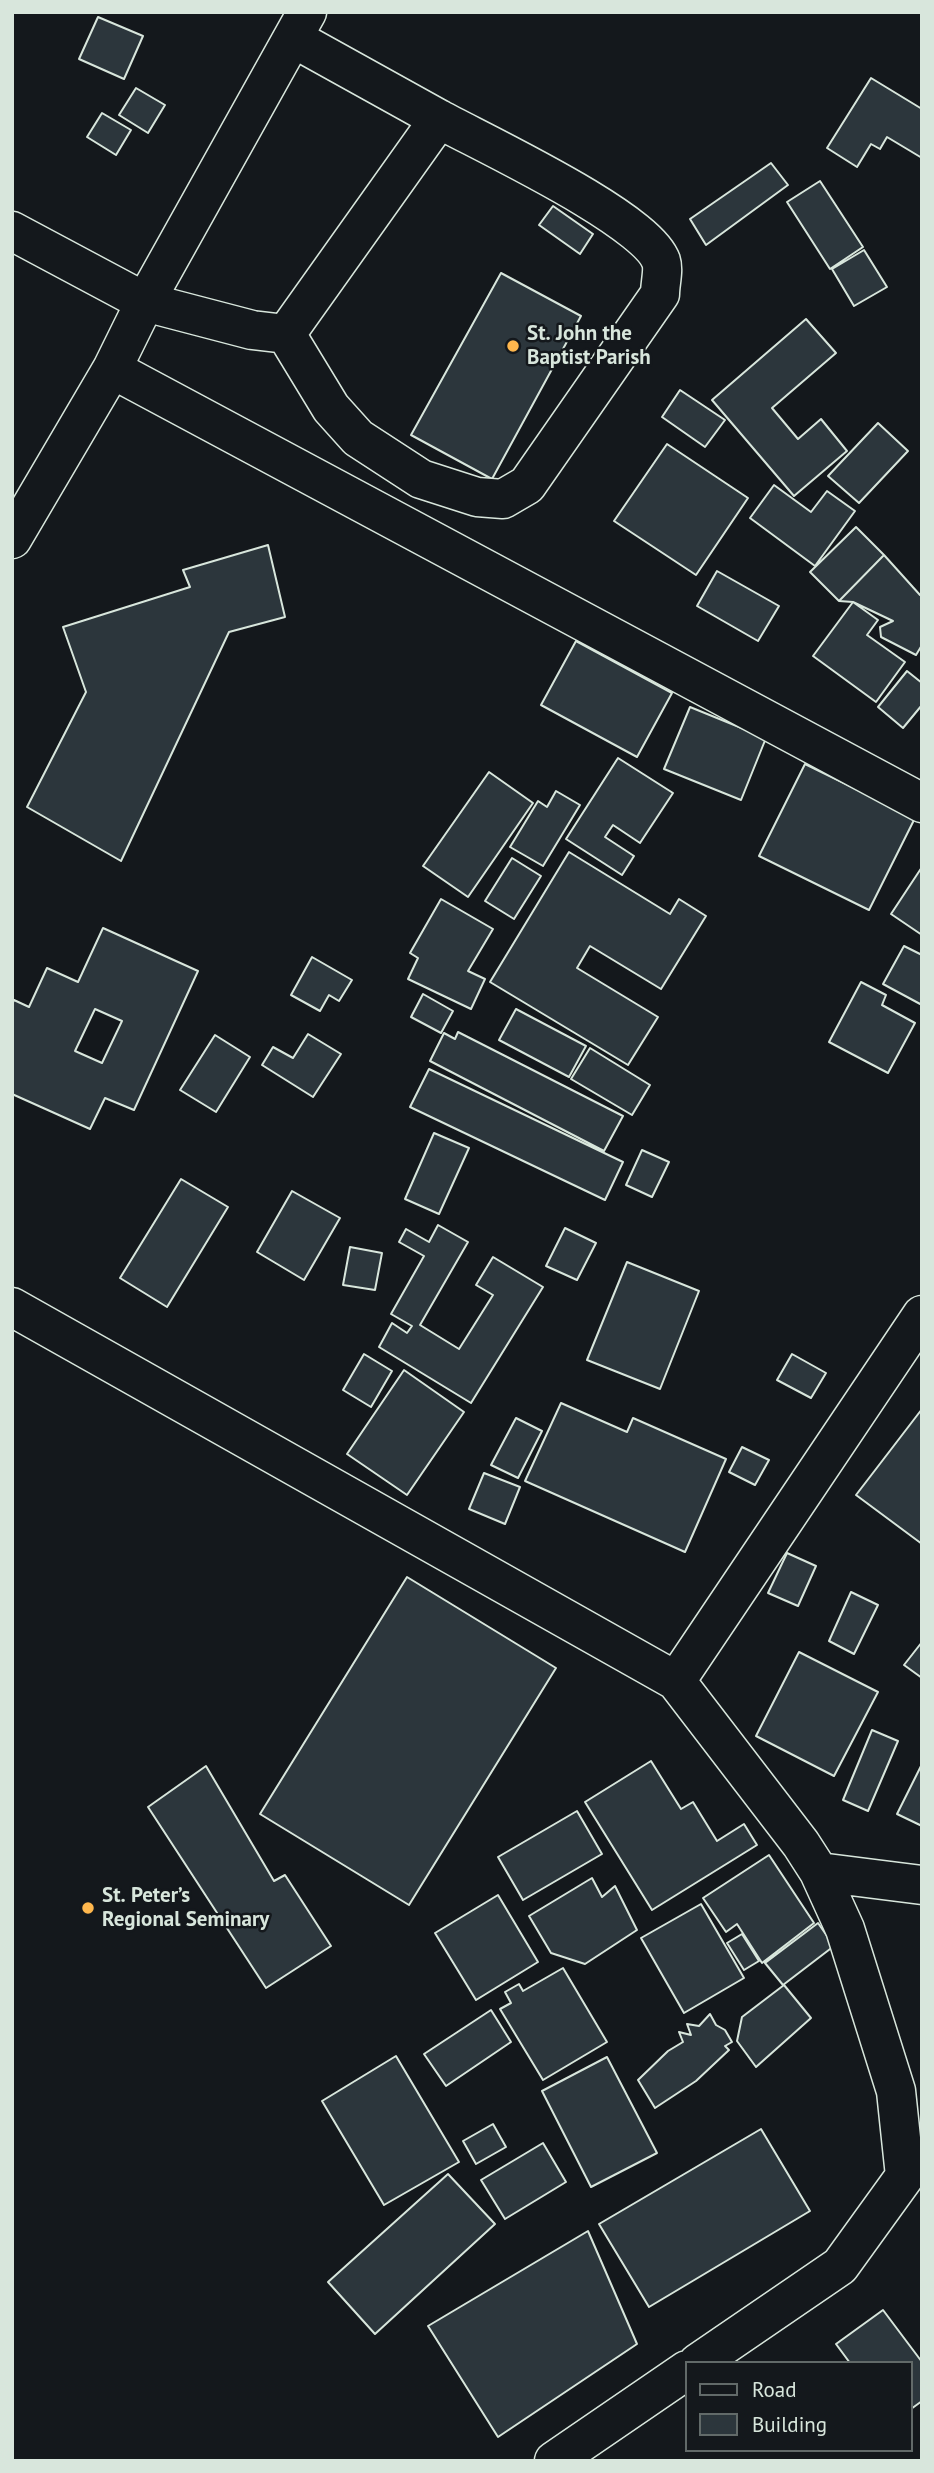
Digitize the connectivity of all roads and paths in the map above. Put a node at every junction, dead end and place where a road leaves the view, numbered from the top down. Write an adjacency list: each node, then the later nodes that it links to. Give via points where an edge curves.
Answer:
1 (300, 25): 2 (street); 4 (street)
2 (439, 119): 5 (street); 5 (street, via 595,202 647,241 662,262 660,294 527,485 503,499 477,497 421,479 358,438 331,408)
3 (12, 231): 4 (street)
4 (145, 302): 5 (street, via 252,330); 6 (street)
5 (286, 334)
6 (112, 369): 7 (street); 8 (street)
7 (12, 539)
8 (922, 803)
9 (12, 1307): 11 (street)
10 (922, 1315): 11 (street)
11 (676, 1681): 12 (street)
12 (819, 1872): 13 (street); 14 (street, via 845,1929 896,2091 905,2176 840,2266)
13 (922, 1885)
14 (701, 2361)
15 (685, 2371): 16 (street)
16 (554, 2461)

